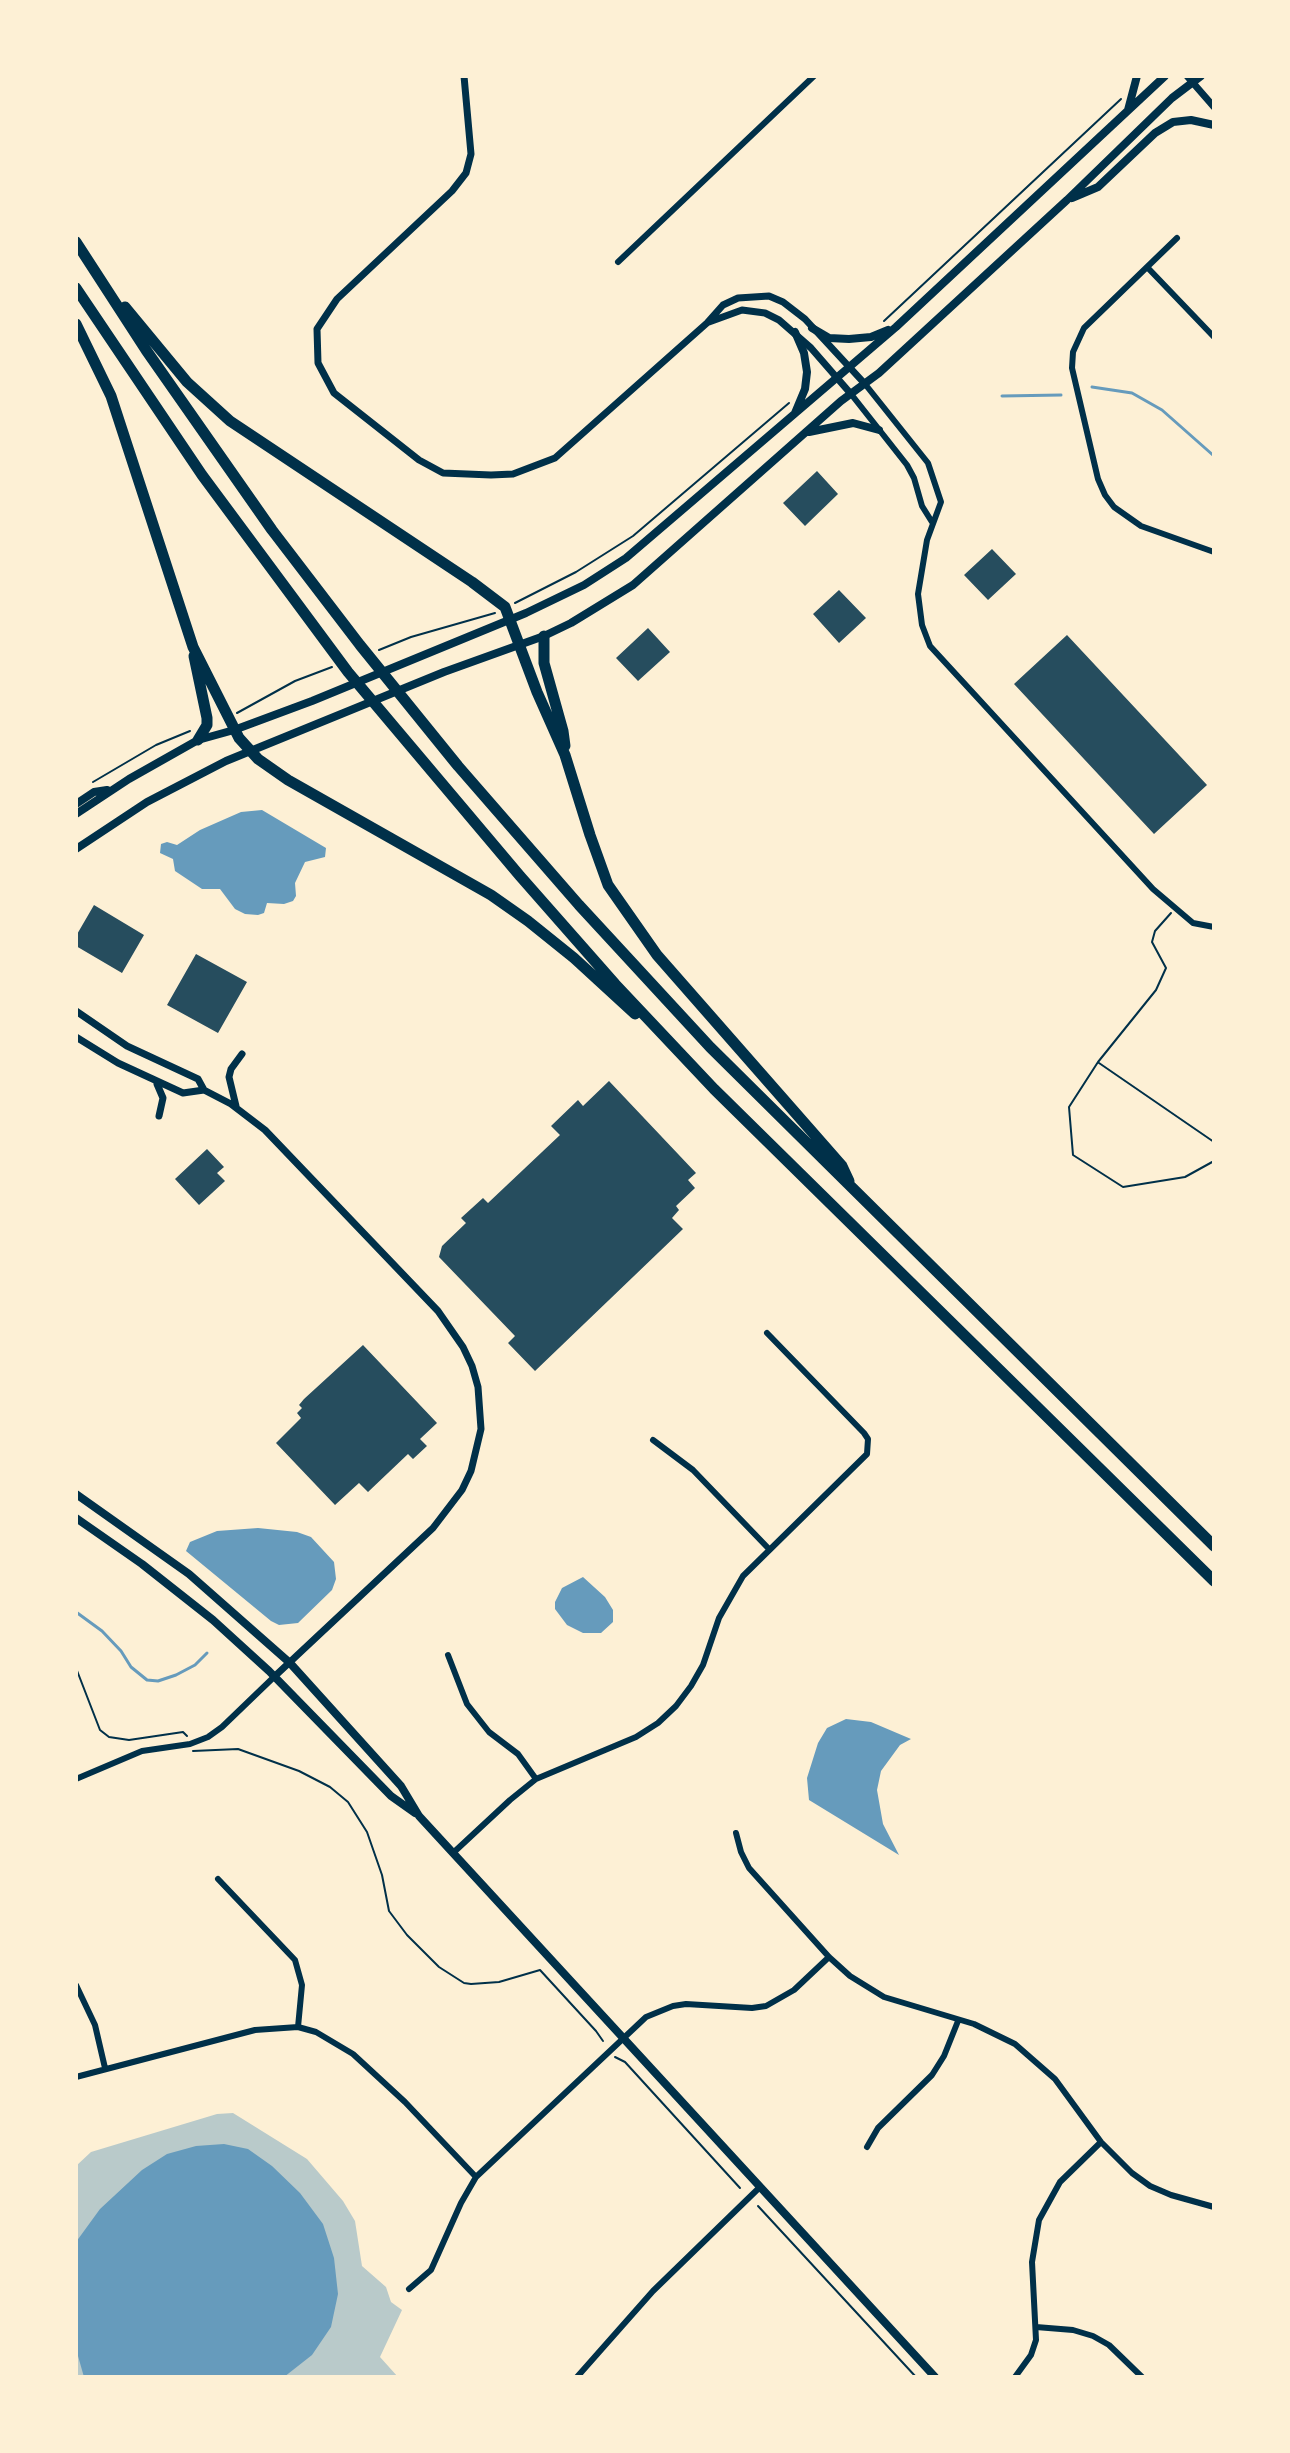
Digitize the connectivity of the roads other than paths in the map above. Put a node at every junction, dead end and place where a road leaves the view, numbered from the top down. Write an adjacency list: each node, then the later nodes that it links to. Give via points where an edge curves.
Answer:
1 (464, 76): 16 (street, via 471,154 466,173 337,299 317,329 318,363 334,393 430,468 458,475 513,474 564,451)
2 (814, 76): 12 (street)
3 (1137, 76): 7 (main road)
4 (1165, 76): 7 (main road)
5 (1194, 78): 6 (street); 9 (main road)
6 (1214, 107)
7 (1128, 111): 18 (main road)
8 (1214, 125): 9 (main road, via 1173,122 1098,187)
9 (1067, 200): 24 (main road)
10 (1177, 238): 13 (street)
11 (76, 242): 14 (highway)
12 (618, 262)
13 (1147, 267): 21 (street); 30 (street, via 1078,339 1072,368 1084,425 1098,479 1114,507 1141,526)
14 (98, 277): 31 (highway, via 187,382 230,421 491,595); 52 (highway, via 272,530 458,766 700,1036)
15 (76, 288): 47 (highway, via 202,475 348,672 520,876)
16 (707, 323): 19 (street, via 723,305 756,295 783,302); 20 (street, via 753,310)
17 (76, 324): 34 (highway, via 111,396)
18 (896, 327): 19 (main road, via 849,339 829,338); 22 (main road)
19 (812, 328): 22 (street)
20 (795, 332): 23 (street); 26 (main road, via 807,372)
21 (1214, 337)
22 (850, 367): 23 (main road); 24 (street)
23 (837, 379): 25 (street); 26 (main road)
24 (865, 384): 25 (main road); 29 (street, via 928,463 941,502)
25 (851, 394): 27 (street); 28 (main road)
26 (793, 417): 31 (main road, via 626,558)
27 (879, 430): 28 (main road, via 853,423); 29 (street, via 907,465)
28 (808, 432): 32 (main road, via 633,585)
29 (932, 522): 43 (street, via 918,594 930,646 1175,909 1193,923)
30 (1214, 552)
31 (511, 619): 33 (highway); 35 (main road)
32 (544, 636): 33 (main road); 38 (highway, via 544,663)
33 (520, 643): 37 (main road); 38 (highway)
34 (193, 647): 35 (highway); 36 (highway, via 207,718)
35 (234, 730): 36 (main road); 37 (highway)
36 (197, 735): 39 (main road)
37 (249, 751): 42 (main road, via 171,788); 47 (highway, via 288,780 519,914)
38 (565, 755): 52 (highway, via 599,862 625,911 657,955 842,1166)
39 (112, 789): 40 (main road, via 94,792); 41 (main road)
40 (76, 804)
41 (76, 814)
42 (76, 849)
43 (1210, 927)
44 (76, 1011): 49 (street, via 127,1046 198,1079)
45 (76, 1037): 48 (street)
46 (242, 1054): 50 (street, via 229,1077)
47 (687, 1060): 59 (highway)
48 (152, 1080): 49 (street, via 183,1093); 51 (street, via 163,1098)
49 (204, 1090): 50 (street)
50 (237, 1108): 61 (street, via 274,1139 452,1329 478,1387 481,1429 471,1471 450,1509)
51 (159, 1116)
52 (853, 1189): 57 (highway)
53 (767, 1333): 58 (street, via 864,1433 869,1446 867,1454)
54 (653, 1440): 58 (street, via 693,1470)
55 (76, 1494): 61 (main road, via 176,1564)
56 (76, 1518): 62 (main road, via 178,1591)
57 (1214, 1546)
58 (769, 1549): 64 (street, via 730,1596 703,1665 676,1706 636,1737)
59 (1214, 1581)
60 (448, 1655): 64 (street, via 472,1711 518,1754)
61 (290, 1663): 62 (street); 65 (main road, via 401,1786)
62 (275, 1676): 63 (street, via 208,1737 142,1751); 65 (main road, via 391,1796)
63 (76, 1779)
64 (536, 1779): 67 (street)
65 (419, 1816): 67 (main road)
66 (736, 1833): 69 (street, via 749,1868)
67 (453, 1853): 73 (main road)
68 (218, 1879): 72 (street, via 295,1960 302,1985)
69 (829, 1957): 71 (street, via 884,1997); 73 (street, via 794,1990 766,2006 673,2006 646,2017)
70 (76, 1985): 74 (street, via 95,2025)
71 (958, 2021): 76 (street, via 994,2033 1036,2060); 77 (street, via 932,2075 878,2128)
72 (298, 2027): 74 (street, via 255,2030); 78 (street, via 353,2054)
73 (622, 2038): 78 (street); 79 (main road)
74 (105, 2068): 75 (street)
75 (76, 2077)
76 (1101, 2142): 80 (street, via 1150,2186); 82 (street, via 1060,2182 1039,2220 1032,2262)
77 (867, 2147)
78 (476, 2177): 81 (street, via 431,2270)
79 (760, 2187): 83 (street, via 653,2291); 84 (main road)
80 (1214, 2207)
81 (409, 2289)
82 (1036, 2327): 85 (street, via 1031,2355); 86 (street, via 1093,2336)
83 (577, 2377)
84 (935, 2377)
85 (1015, 2377)
86 (1142, 2377)

